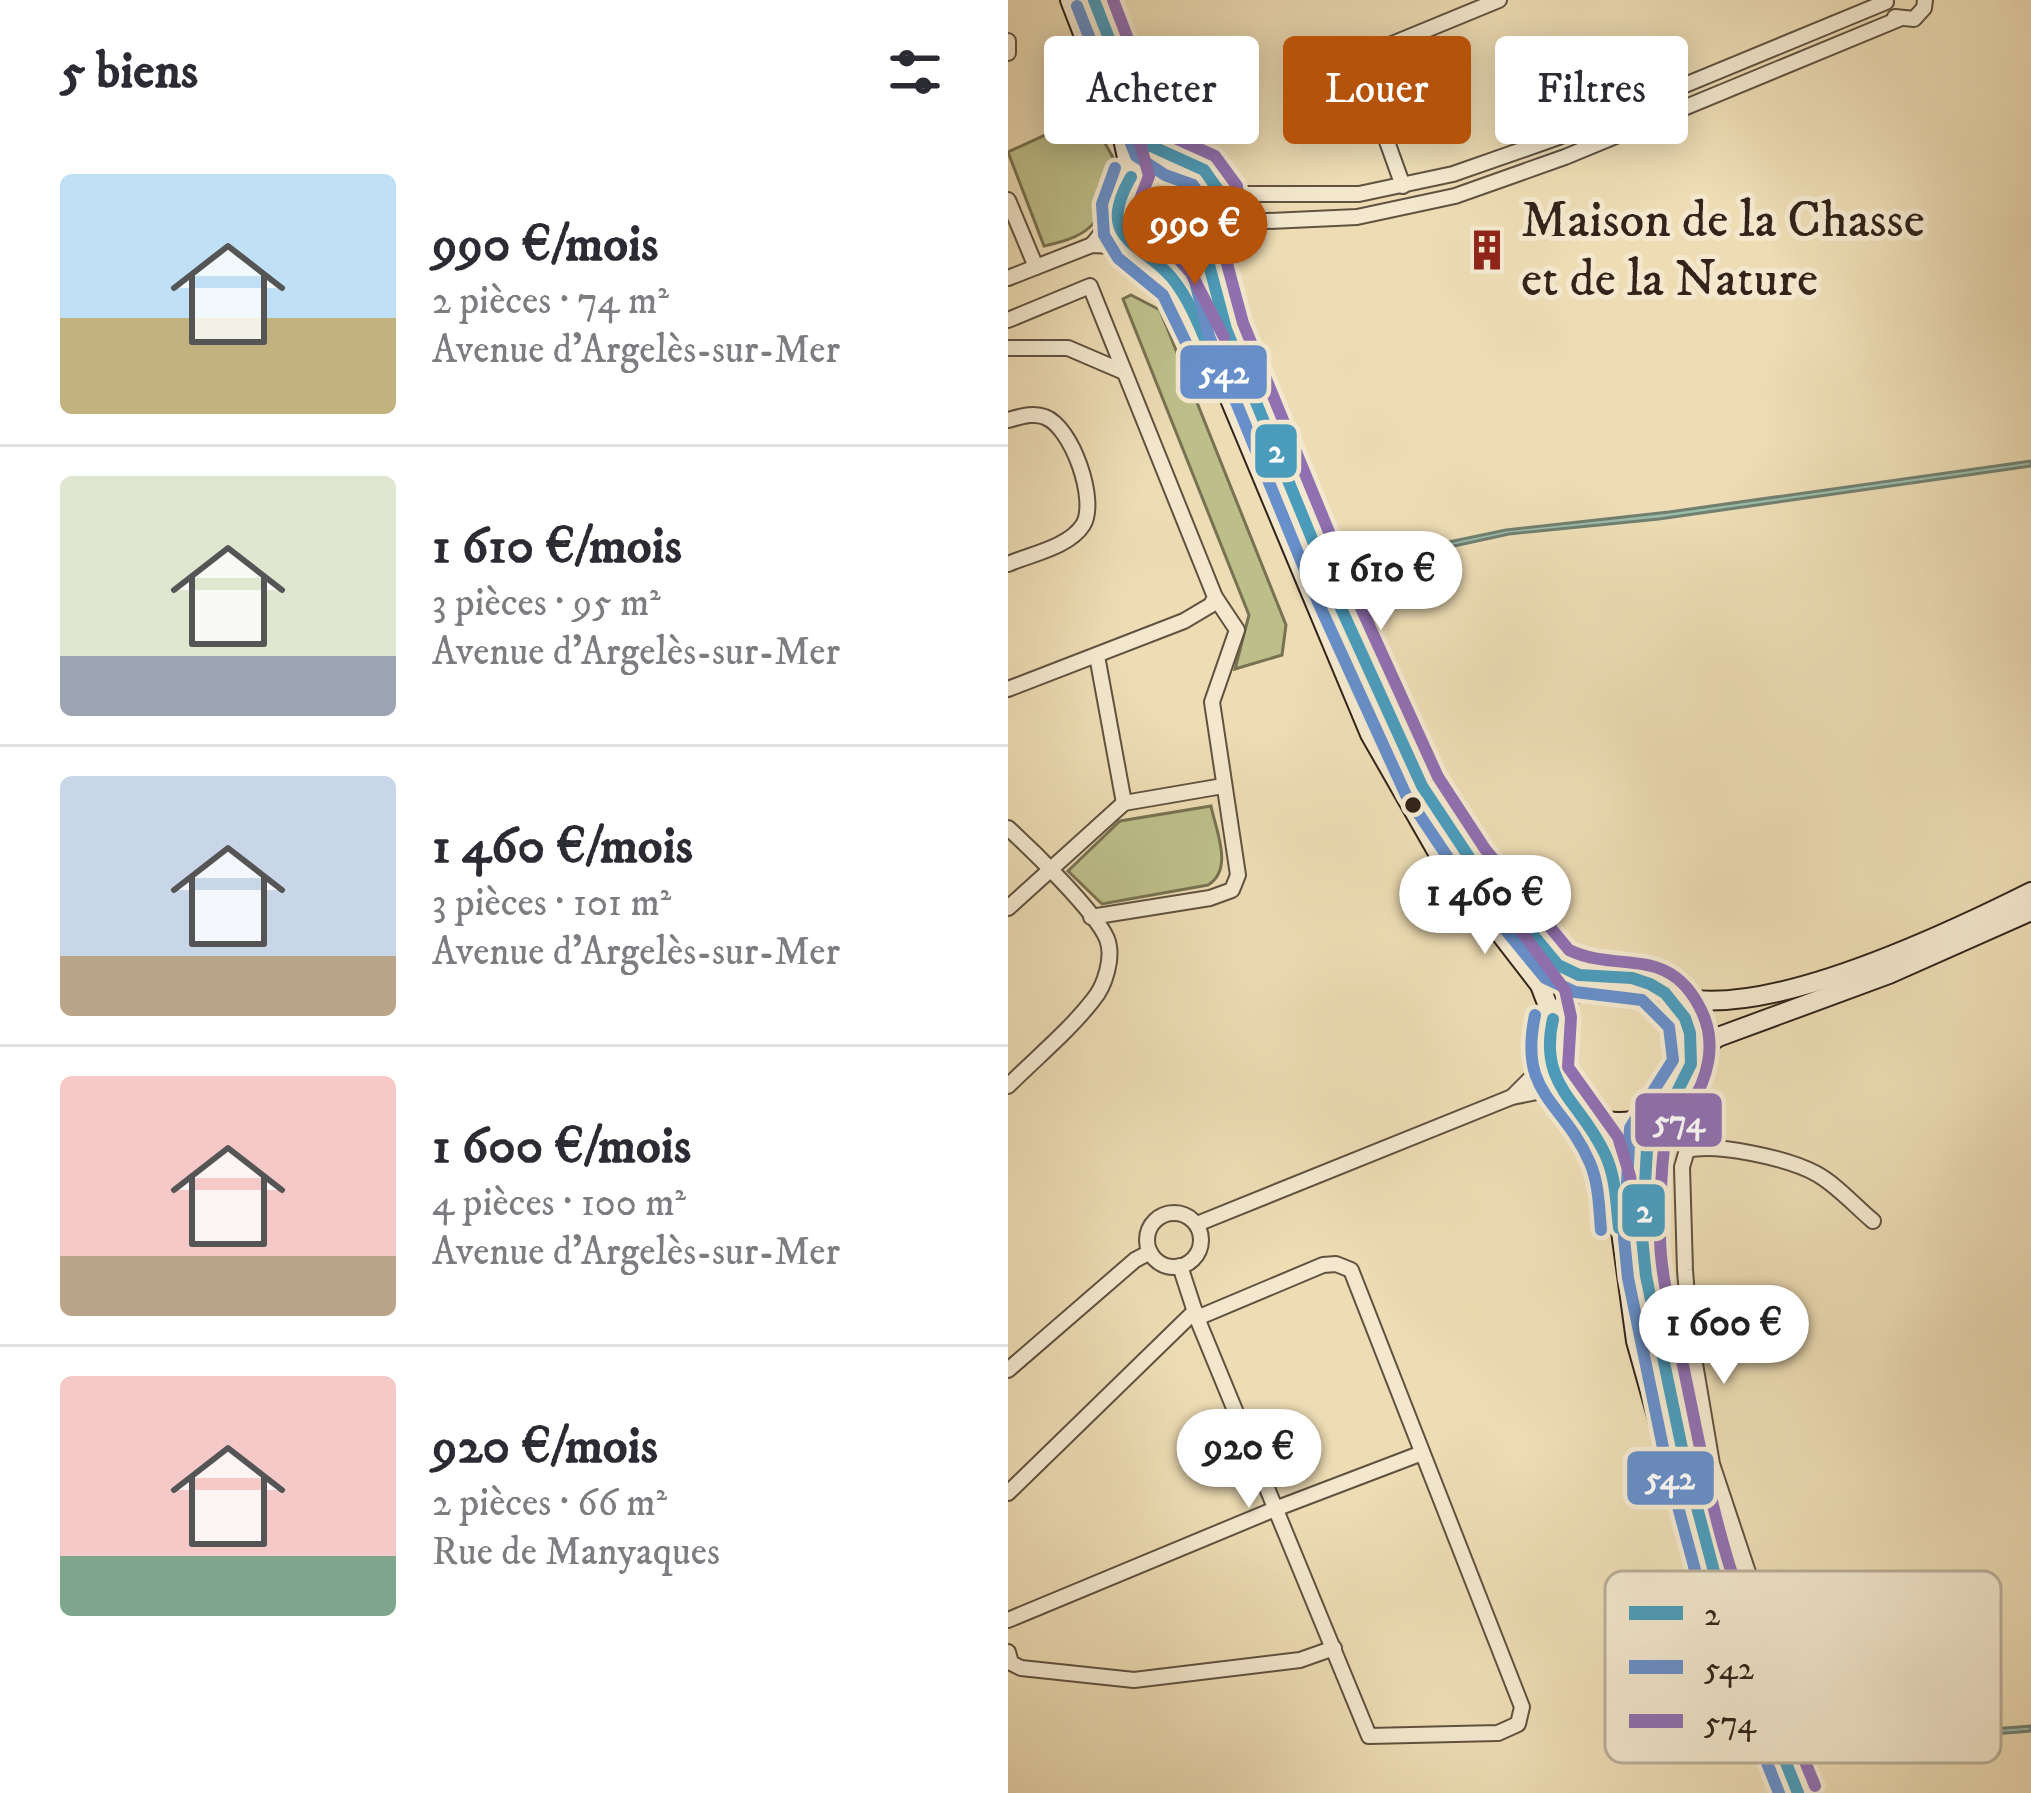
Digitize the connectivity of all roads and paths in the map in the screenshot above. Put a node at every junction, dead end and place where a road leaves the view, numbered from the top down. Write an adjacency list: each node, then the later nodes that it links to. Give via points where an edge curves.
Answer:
1 (1070, 0): 10 (main road)
2 (1094, 0): 9 (main road, via 1146,137)
3 (1499, 0): 11 (street, via 1375,50 1362,72)
4 (1886, 1): 6 (street); 11 (street, via 1559,137)
5 (1929, 2): 6 (street, via 1914,19)
6 (1899, 19): 15 (street, via 1455,196 1357,217)
7 (1008, 40): 8 (street)
8 (1008, 52)
9 (1173, 159): 10 (main road); 12 (main road, via 1204,170)
10 (1131, 177): 14 (main road)
11 (1403, 186): 12 (street, via 1359,194)
12 (1221, 194): 15 (main road)
13 (1008, 200): 20 (street)
14 (1118, 213): 16 (street); 17 (main road)
15 (1223, 223): 18 (main road)
16 (1092, 245): 17 (street); 20 (street)
17 (1132, 248): 19 (main road)
18 (1210, 248): 19 (main road, via 1187,262); 38 (main road, via 1226,329 1422,786 1558,965)
19 (1160, 263): 40 (main road, via 1201,330 1370,734 1438,853 1540,985)
20 (1036, 267): 21 (street)
21 (1008, 278)
22 (1008, 320): 24 (street, via 1090,286)
23 (1008, 348): 24 (street, via 1068,348)
24 (1124, 372): 27 (street)
25 (1008, 420): 26 (street, via 1045,417 1062,429 1089,491 1089,511 1064,542)
26 (1008, 564)
27 (1215, 597): 28 (street, via 1184,621); 30 (street, via 1237,630 1212,703)
28 (1097, 656): 29 (street); 31 (street)
29 (1008, 689)
30 (1222, 786): 31 (street); 37 (street, via 1238,875 1232,890)
31 (1124, 803): 33 (street)
32 (1008, 827): 33 (street)
33 (1050, 868): 35 (street); 37 (street)
34 (2031, 892): 39 (main road, via 1886,958 1796,987 1708,1000)
35 (1008, 908)
36 (2031, 911): 42 (main road, via 1731,1031)
37 (1091, 917): 43 (street, via 1107,939 1109,962 1096,997)
38 (1614, 977): 39 (main road); 40 (main road, via 1578,990)
39 (1665, 993): 42 (main road, via 1685,1018)
40 (1553, 1019): 41 (main road)
41 (1546, 1052): 44 (street); 45 (main road)
42 (1691, 1064): 46 (main road)
43 (1008, 1086)
44 (1511, 1097): 45 (street, via 1537,1092); 48 (street)
45 (1572, 1104): 46 (main road, via 1621,1122); 56 (main road, via 1613,1173 1647,1385)
46 (1662, 1108): 57 (main road, via 1648,1131 1646,1276)
47 (1873, 1221): 58 (street, via 1815,1173 1741,1151 1687,1150 1690,1334 1712,1463)
48 (1197, 1224): 49 (street, via 1179,1213 1159,1217 1149,1229); 50 (street, via 1200,1250)
49 (1150, 1252): 50 (street); 52 (street)
50 (1180, 1266): 51 (street)
51 (1196, 1315): 53 (street, via 1323,1265 1351,1270); 54 (street); 55 (street)
52 (1008, 1370)
53 (1422, 1453): 55 (street); 60 (street, via 1522,1707 1518,1724 1498,1733 1370,1736)
54 (1008, 1493)
55 (1275, 1509): 59 (street); 60 (street)
56 (1709, 1571)
57 (1714, 1571)
58 (1748, 1571)
59 (1008, 1620)
60 (1334, 1648): 61 (street, via 1300,1660 1134,1680 1021,1668)
61 (1008, 1652)
62 (1786, 1763): 63 (main road)
63 (1798, 1793)

